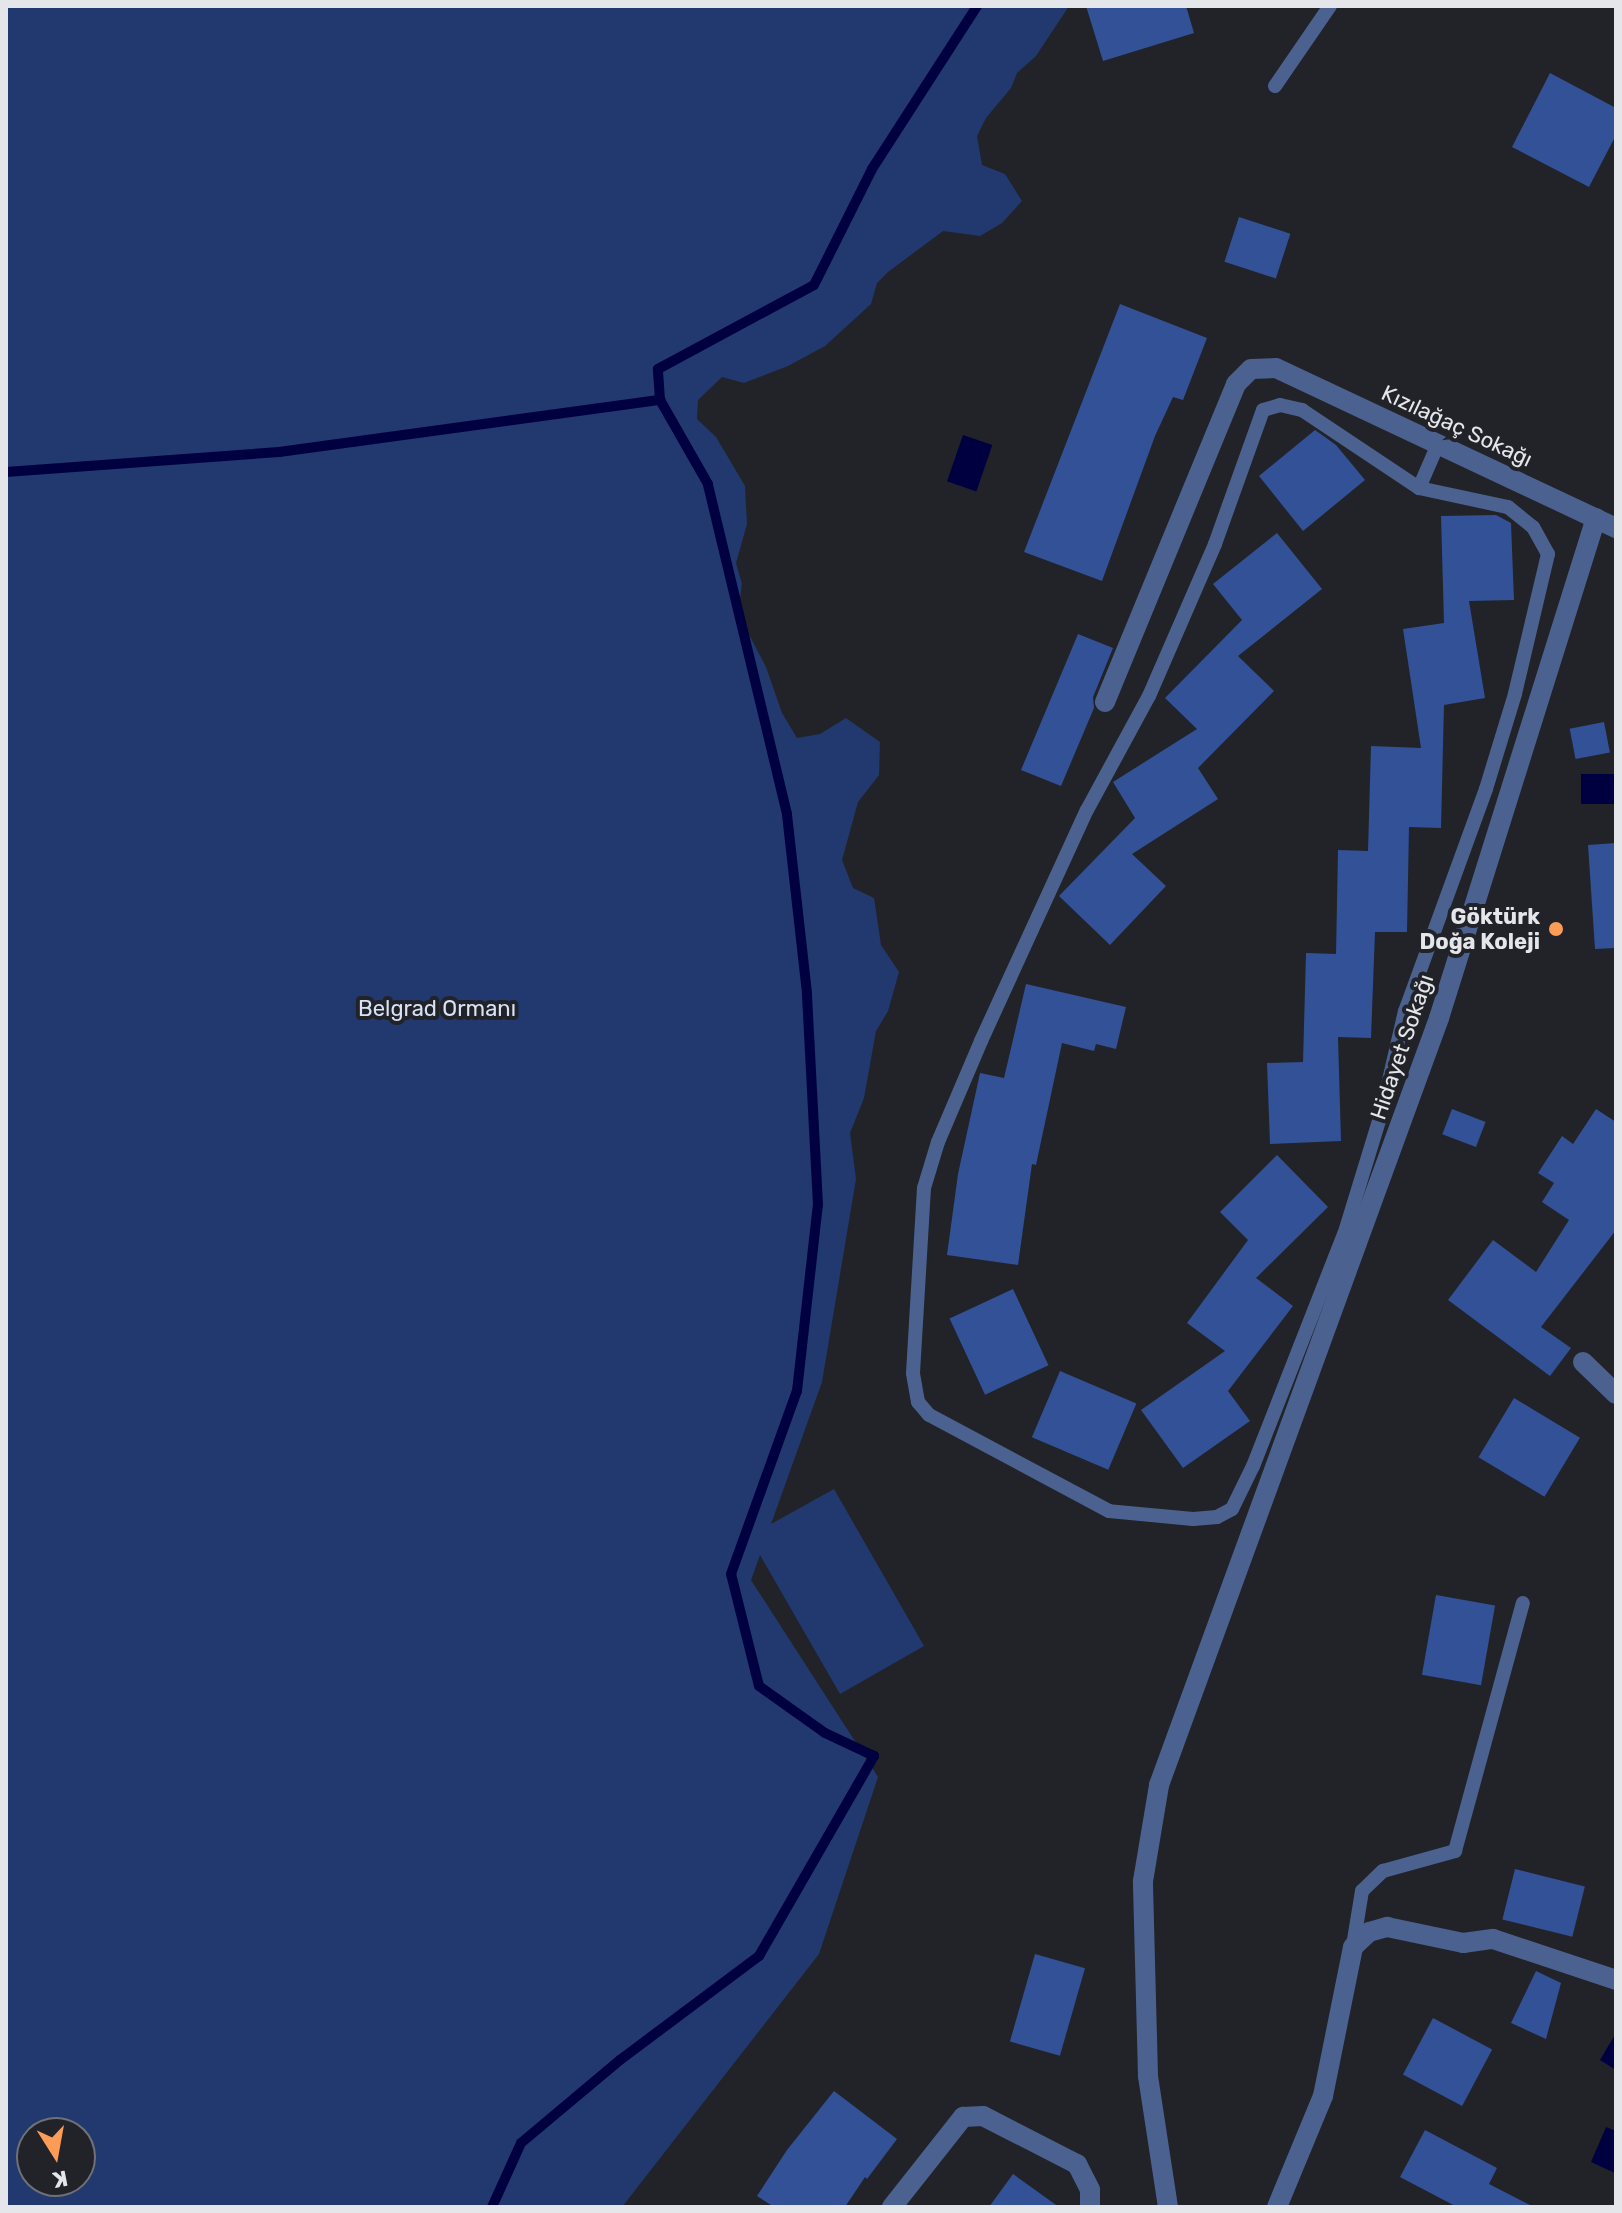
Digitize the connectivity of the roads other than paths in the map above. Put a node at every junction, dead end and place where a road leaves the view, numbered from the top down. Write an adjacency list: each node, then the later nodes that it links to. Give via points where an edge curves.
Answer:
1 (1330, 6): 2 (lane)
2 (1275, 86)
3 (1438, 444): 4 (lane); 5 (street, Kızılağaç Sokağı); 7 (street, Kızılağaç Sokağı, via 1276,368 1251,369 1236,384)
4 (1419, 488): 4 (lane, via 1302,410 1280,405 1263,410 1215,544 1149,696 1087,810 981,1041 924,1188 913,1373 918,1402 929,1415 1109,1511 1193,1519 1217,1517 1232,1509 1346,1229 1405,1011 1515,694 1548,554 1533,527 1508,507)
5 (1596, 518): 6 (street, Kızılağaç Sokağı); 15 (street, Hidayet Sokağı, via 1439,1018 1159,1785 1143,1881 1148,2076)
6 (1616, 528)
7 (1105, 702)
8 (1583, 1362): 9 (street)
9 (1616, 1394)
10 (1523, 1603): 11 (lane, via 1455,1851 1383,1871 1362,1891)
11 (1353, 1947): 12 (street, via 1369,1932 1387,1927 1463,1943 1493,1939); 16 (street, via 1323,2096)
12 (1616, 1980)
13 (892, 2207): 14 (street, via 963,2117 983,2116 1077,2164 1090,2190)
14 (1090, 2207)
15 (1168, 2207)
16 (1277, 2207)

